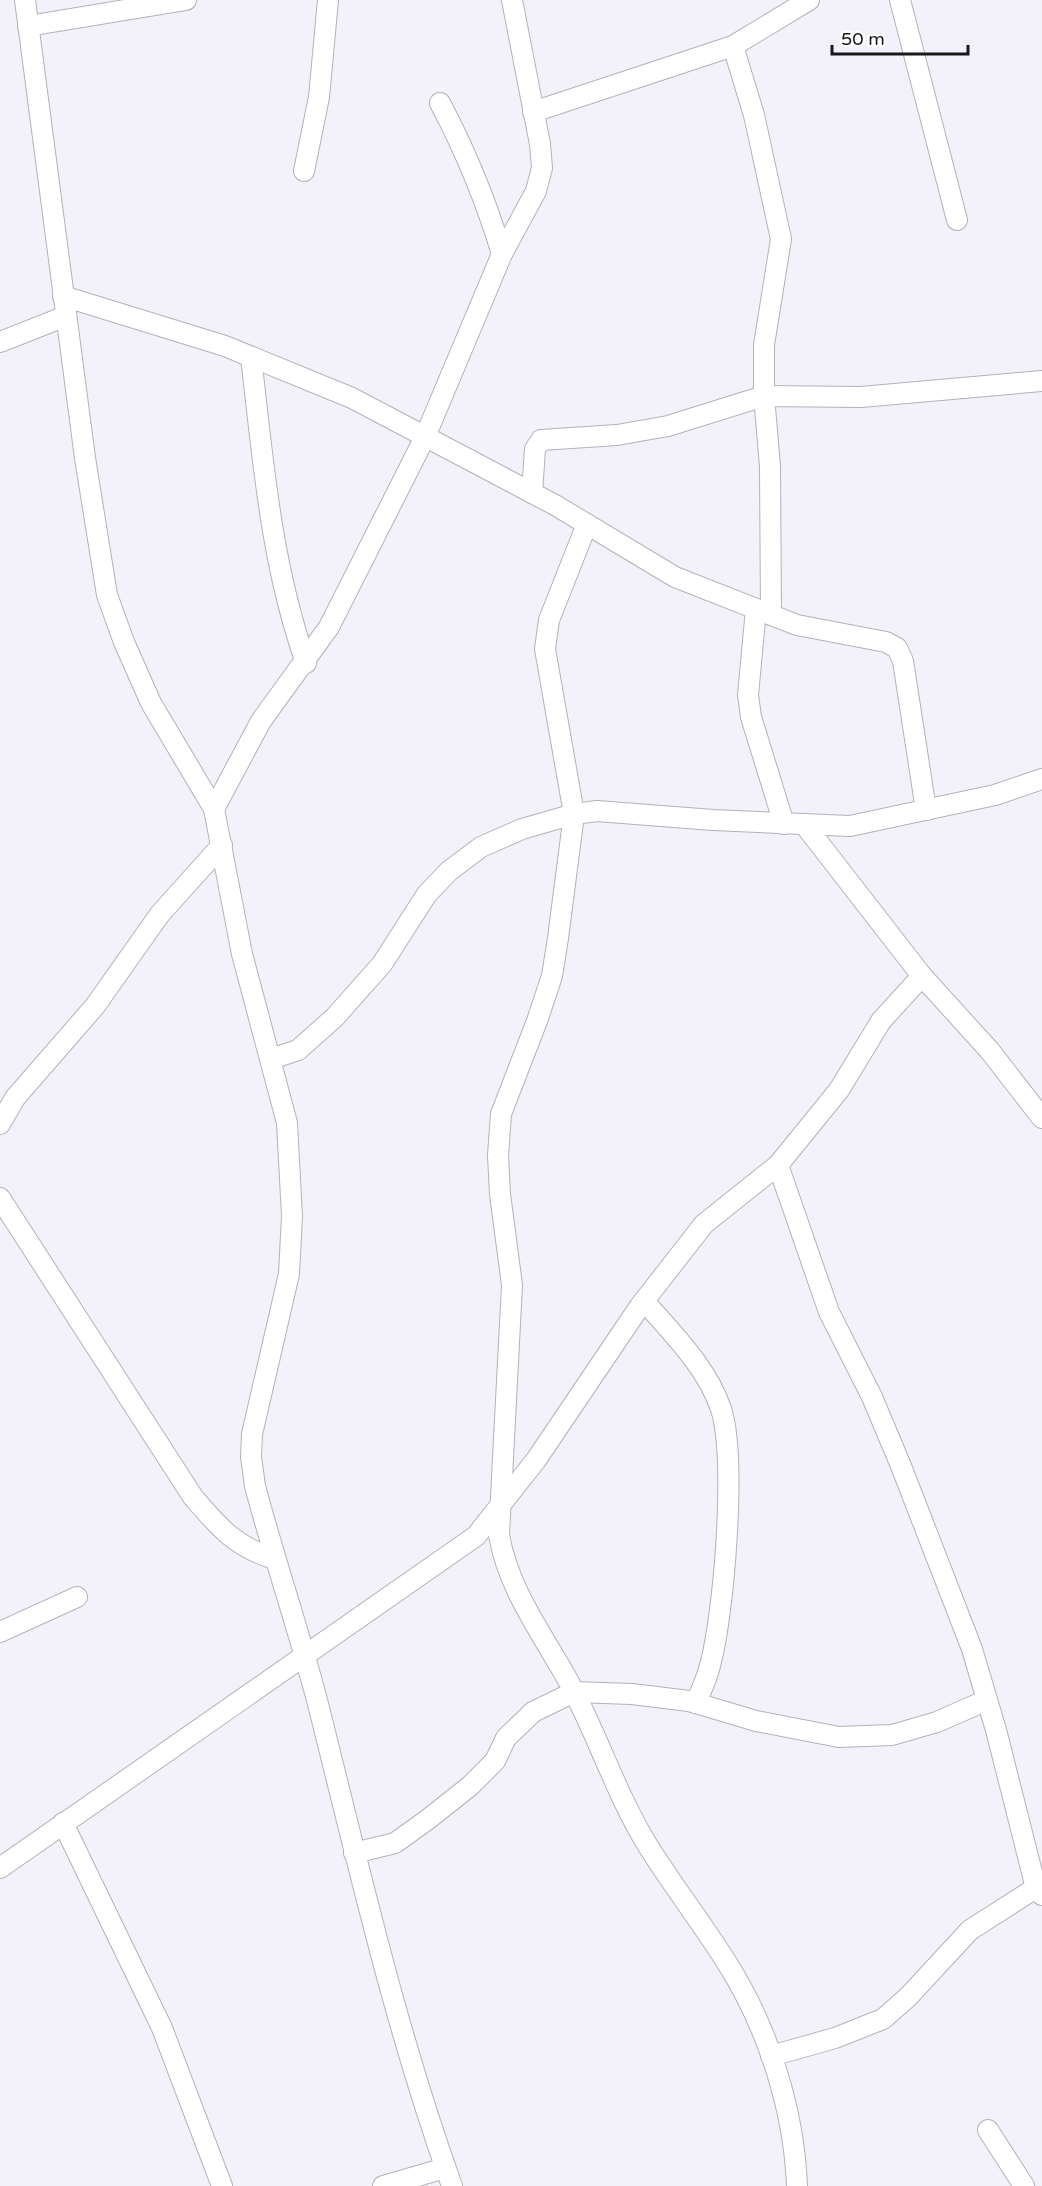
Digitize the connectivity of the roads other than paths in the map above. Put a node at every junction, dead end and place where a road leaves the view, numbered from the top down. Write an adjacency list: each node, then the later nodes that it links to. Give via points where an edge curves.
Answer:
1 (25, 0): 7 (street)
2 (186, 0): 7 (street)
3 (328, 0): 11 (street, via 319,97)
4 (512, 0): 10 (street)
5 (808, 0): 8 (street)
6 (900, 0): 12 (street)
7 (28, 26): 14 (street)
8 (733, 46): 10 (street); 19 (street, via 754,115 781,239 764,345)
9 (440, 103): 13 (street, via 462,144)
10 (533, 112): 13 (street, via 542,168 536,191)
11 (304, 171)
12 (957, 220)
13 (502, 254): 20 (street)
14 (63, 296): 15 (street); 17 (street)
15 (66, 316): 16 (street); 26 (street, via 107,595 151,703)
16 (0, 342)
17 (251, 357): 20 (street, via 352,398); 24 (street, via 279,567 290,618)
18 (1042, 381): 19 (street, via 861,396)
19 (764, 396): 21 (street, via 658,428 541,440 535,449); 23 (street, via 770,466)
20 (425, 437): 21 (street); 24 (street, via 329,627)
21 (532, 493): 22 (street)
22 (587, 524): 23 (street, via 675,577); 28 (street, via 549,620 545,649)
23 (764, 612): 27 (street, via 797,625 886,642 897,648 903,661); 29 (street, via 748,695)
24 (306, 663): 26 (street, via 261,721)
25 (1042, 779): 27 (street, via 995,795)
26 (214, 809): 31 (street)
27 (927, 810): 30 (street, via 850,826)
28 (574, 814): 29 (street, via 630,812); 33 (street, via 522,829 481,847 449,871 427,894 382,964 335,1017 298,1050); 39 (street, via 552,975 501,1114 500,1194 512,1285)
29 (784, 824): 30 (street)
30 (804, 824): 32 (street)
31 (222, 845): 33 (street, via 242,954); 35 (street, via 160,914 102,997 15,1098)
32 (922, 976): 34 (street, via 990,1051); 36 (street, via 881,1021 839,1090)
33 (271, 1059): 40 (street, via 287,1123 292,1216 289,1274 252,1434 251,1457)
34 (1042, 1118)
35 (0, 1124)
36 (778, 1165): 38 (street, via 704,1224); 45 (street, via 829,1312 872,1397 906,1477 972,1649)
37 (0, 1198): 40 (street, via 193,1497 226,1535 249,1551)
38 (644, 1301): 39 (street); 46 (street, via 679,1341 711,1388 721,1410 725,1437 728,1491 720,1601 710,1669)
39 (500, 1508): 43 (street, via 476,1536); 44 (street, via 504,1564)
40 (274, 1559): 43 (street)
41 (77, 1597): 42 (street)
42 (0, 1632)
43 (304, 1656): 47 (street); 48 (street)
44 (574, 1692): 46 (street, via 632,1694); 48 (street, via 533,1712 506,1738 495,1761 427,1820 395,1843); 51 (street, via 621,1798 648,1846 729,1965)
45 (987, 1700): 46 (street, via 937,1722 892,1735 839,1737 756,1721); 50 (street)
46 (696, 1703)
47 (63, 1823): 49 (street); 54 (street, via 162,2028)
48 (354, 1853): 53 (street, via 425,2106)
49 (0, 1868)
50 (1040, 1889): 51 (street, via 970,1930 883,2019 836,2038)
51 (771, 2056): 56 (street, via 788,2114)
52 (988, 2130): 57 (street)
53 (449, 2177): 55 (street)
54 (222, 2186)
55 (383, 2186)
56 (797, 2186)
57 (1024, 2186)

